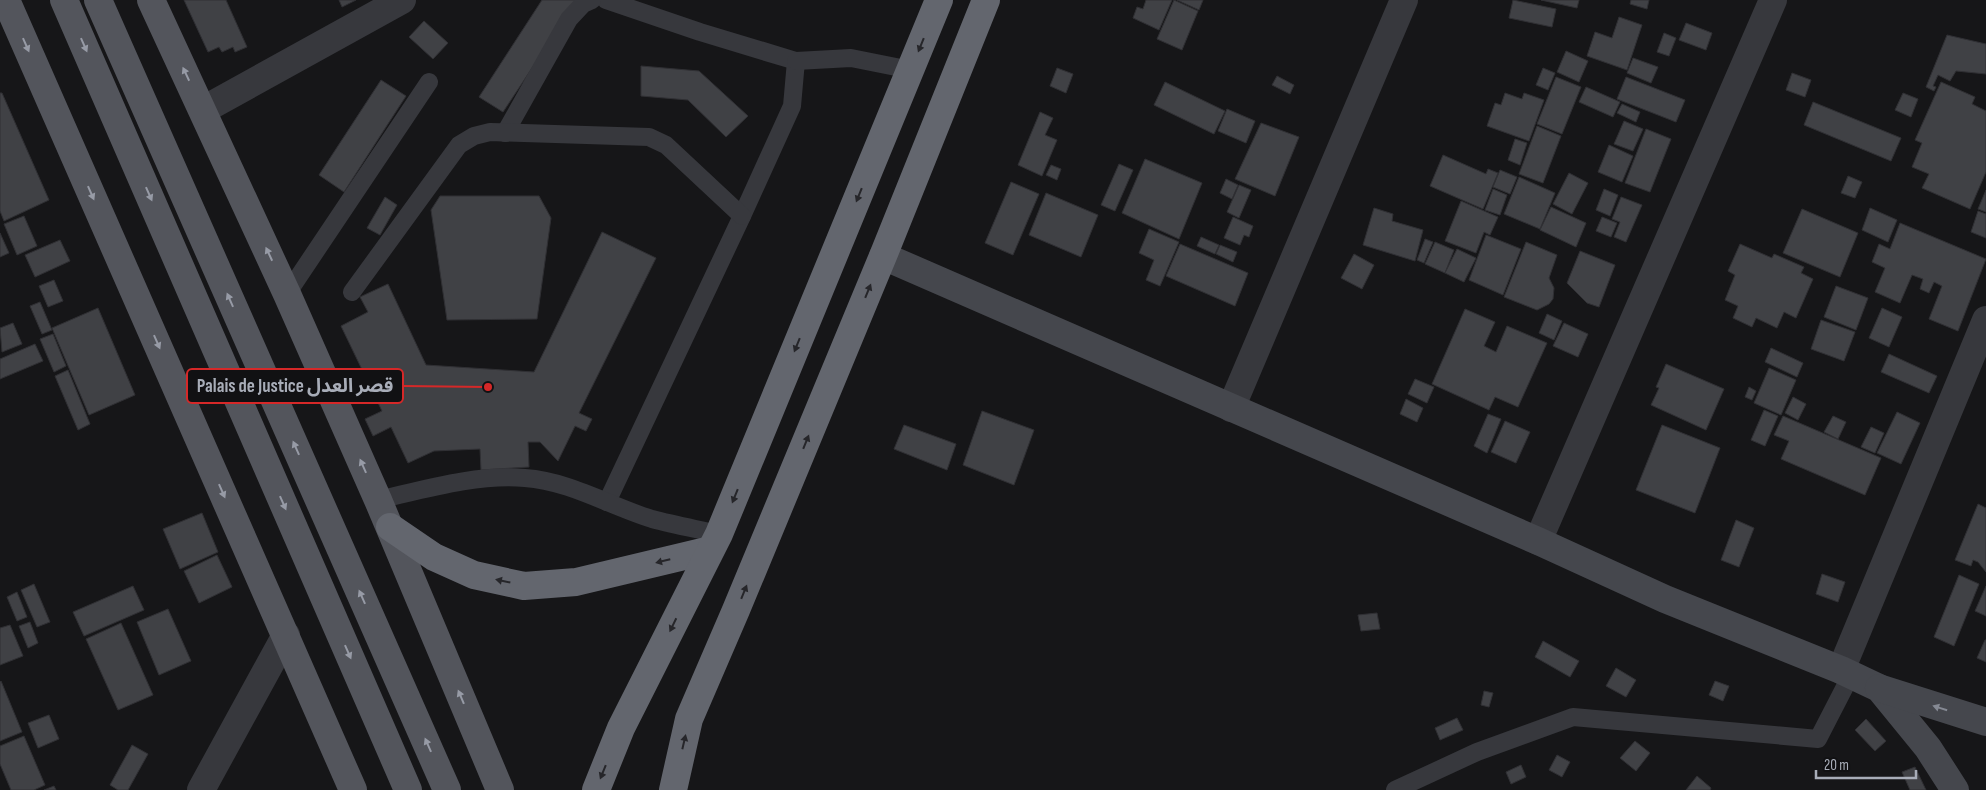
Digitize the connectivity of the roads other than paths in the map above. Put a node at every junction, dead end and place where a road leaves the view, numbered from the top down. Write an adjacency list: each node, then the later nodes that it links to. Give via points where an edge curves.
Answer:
1 (64, 0): 34 (main road, one-way to 34)
2 (98, 0): 35 (main road, one-way to 2)
3 (151, 0): 15 (main road, one-way to 3)
4 (402, 0): 15 (street)
5 (592, 0): 16 (lane, via 583,4 569,20)
6 (606, 0): 12 (lane)
7 (939, 0): 13 (highway, one-way to 13)
8 (986, 0): 18 (highway)
9 (1404, 0): 22 (street)
10 (1773, 0): 26 (street)
11 (5, 4): 28 (main road, one-way to 28)
12 (796, 61): 13 (lane, via 851,58); 17 (lane, via 792,106)
13 (911, 70): 27 (highway, one-way to 27)
14 (429, 82): 20 (lane)
15 (203, 110): 20 (main road, one-way to 15)
16 (505, 133): 17 (lane, via 649,137 666,144); 19 (lane, via 474,136 459,145)
17 (742, 216): 24 (lane)
18 (883, 256): 22 (street); 38 (highway, one-way to 18, via 689,719)
19 (352, 292)
20 (288, 294): 23 (main road, one-way to 20)
21 (1986, 320): 29 (street)
22 (1230, 408): 26 (street)
23 (378, 500): 24 (lane, via 456,483 525,478 550,482); 25 (main road)
24 (608, 502): 27 (lane)
25 (390, 527): 27 (highway, one-way to 25, via 576,582 524,586 474,575 434,557); 36 (main road, one-way to 25)
26 (1538, 541): 29 (street, via 1665,599)
27 (715, 542): 37 (highway, one-way to 37, via 621,728)
28 (286, 635): 32 (street); 33 (main road)
29 (1846, 673): 30 (street); 39 (lane, via 1818,739 1574,717 1478,752)
30 (1879, 688): 31 (street, one-way to 30); 40 (street, via 1928,748)
31 (1986, 722)
32 (201, 790)
33 (353, 790)
34 (408, 790)
35 (447, 790)
36 (500, 790)
37 (596, 790)
38 (673, 790)
39 (1395, 790)
40 (1955, 790)

